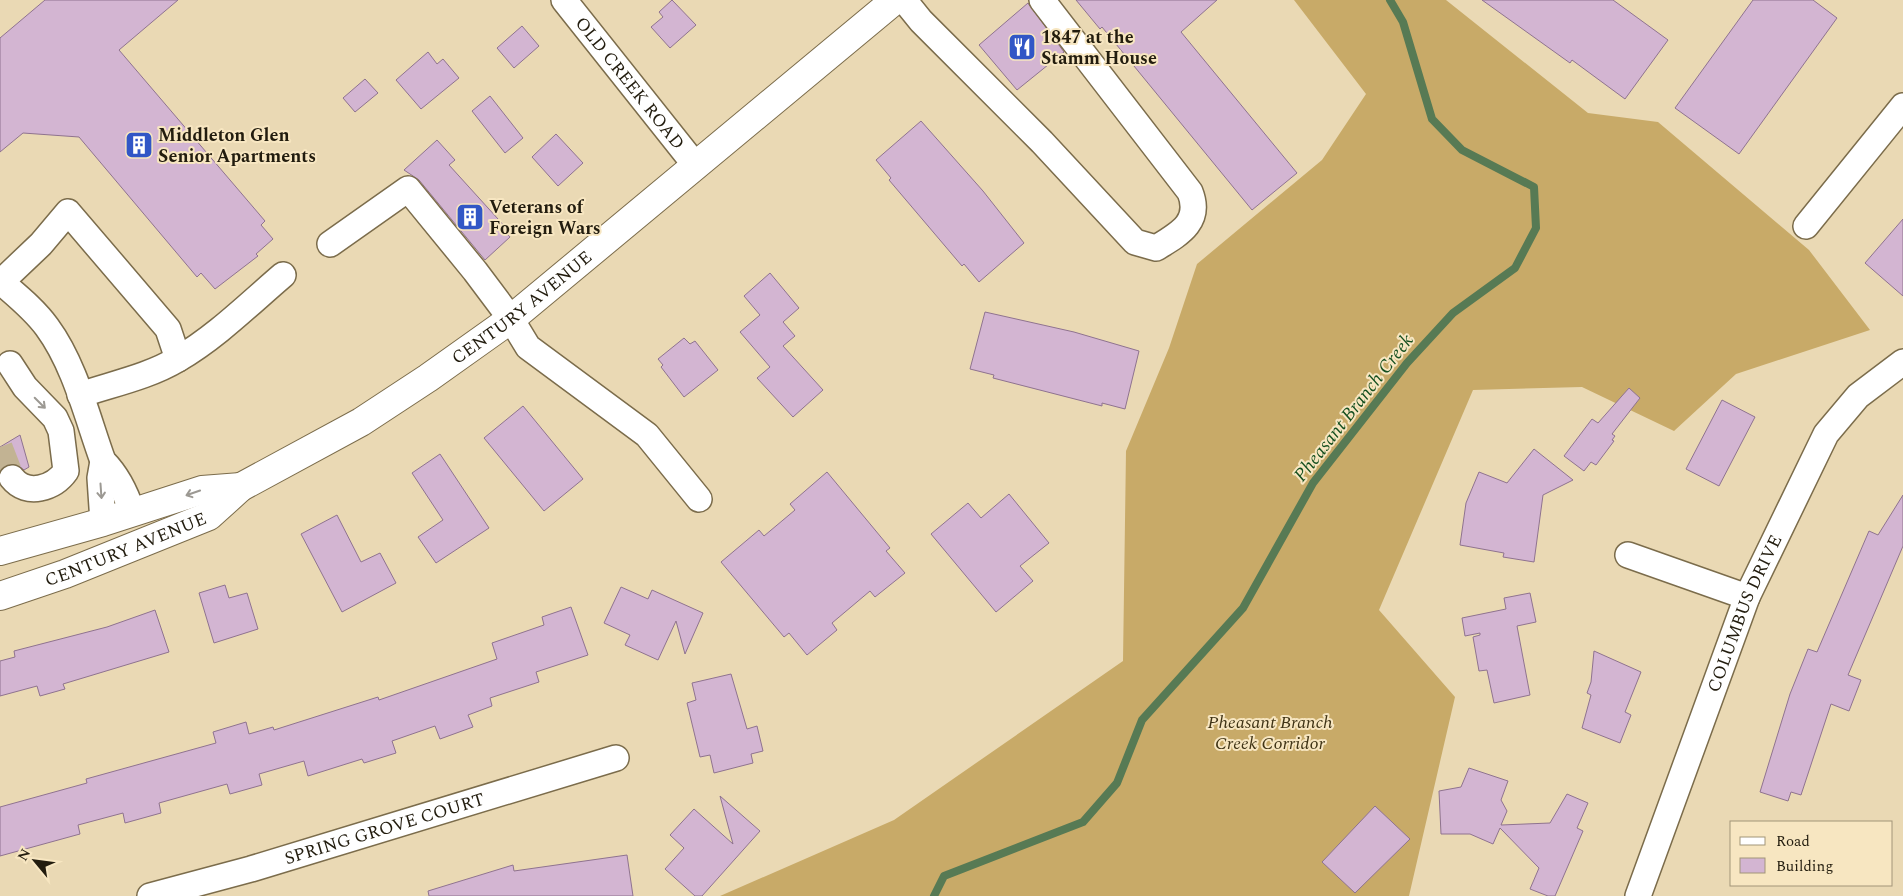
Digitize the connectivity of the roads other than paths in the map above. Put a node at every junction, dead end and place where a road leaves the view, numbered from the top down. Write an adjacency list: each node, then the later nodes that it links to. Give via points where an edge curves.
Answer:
1 (564, 0): 6 (street, OLD CREEK ROAD)
2 (895, 0): 6 (main road, CENTURY AVENUE)
3 (904, 0): 4 (street, via 921,22 1042,142 1135,242 1156,248 1192,219 1195,204 1190,192)
4 (1042, 0)
5 (1903, 106): 7 (street)
6 (696, 166): 11 (main road, CENTURY AVENUE)
7 (1806, 226)
8 (330, 244): 11 (street, via 408,189)
9 (283, 275): 12 (street)
10 (0, 281): 12 (street, via 42,244 68,212 168,329); 15 (street, via 47,327)
11 (511, 319): 18 (main road, CENTURY AVENUE, via 361,422); 19 (street, via 528,347 647,435)
12 (178, 359): 15 (street, via 154,371)
13 (1903, 362): 25 (street, COLUMBUS DRIVE, via 1858,396 1826,434)
14 (10, 364): 17 (street, one-way to 17, via 25,387 56,418 61,431 66,471 53,485 41,488 26,489)
15 (80, 395): 16 (street)
16 (103, 461): 20 (street, via 126,493); 21 (street, one-way to 21, via 100,478)
17 (12, 478)
18 (241, 487): 20 (main road, CENTURY AVENUE, one-way to 20, via 202,490); 24 (main road, CENTURY AVENUE, via 209,516 74,571)
19 (699, 498)
20 (132, 512): 21 (main road, CENTURY AVENUE)
21 (103, 522): 22 (main road, CENTURY AVENUE)
22 (0, 551)
23 (1628, 555): 25 (street)
24 (0, 596)
25 (1747, 597): 28 (street, COLUMBUS DRIVE)
26 (616, 758): 27 (street, SPRING GROVE COURT, via 261,866)
27 (150, 896)
28 (1638, 896)

